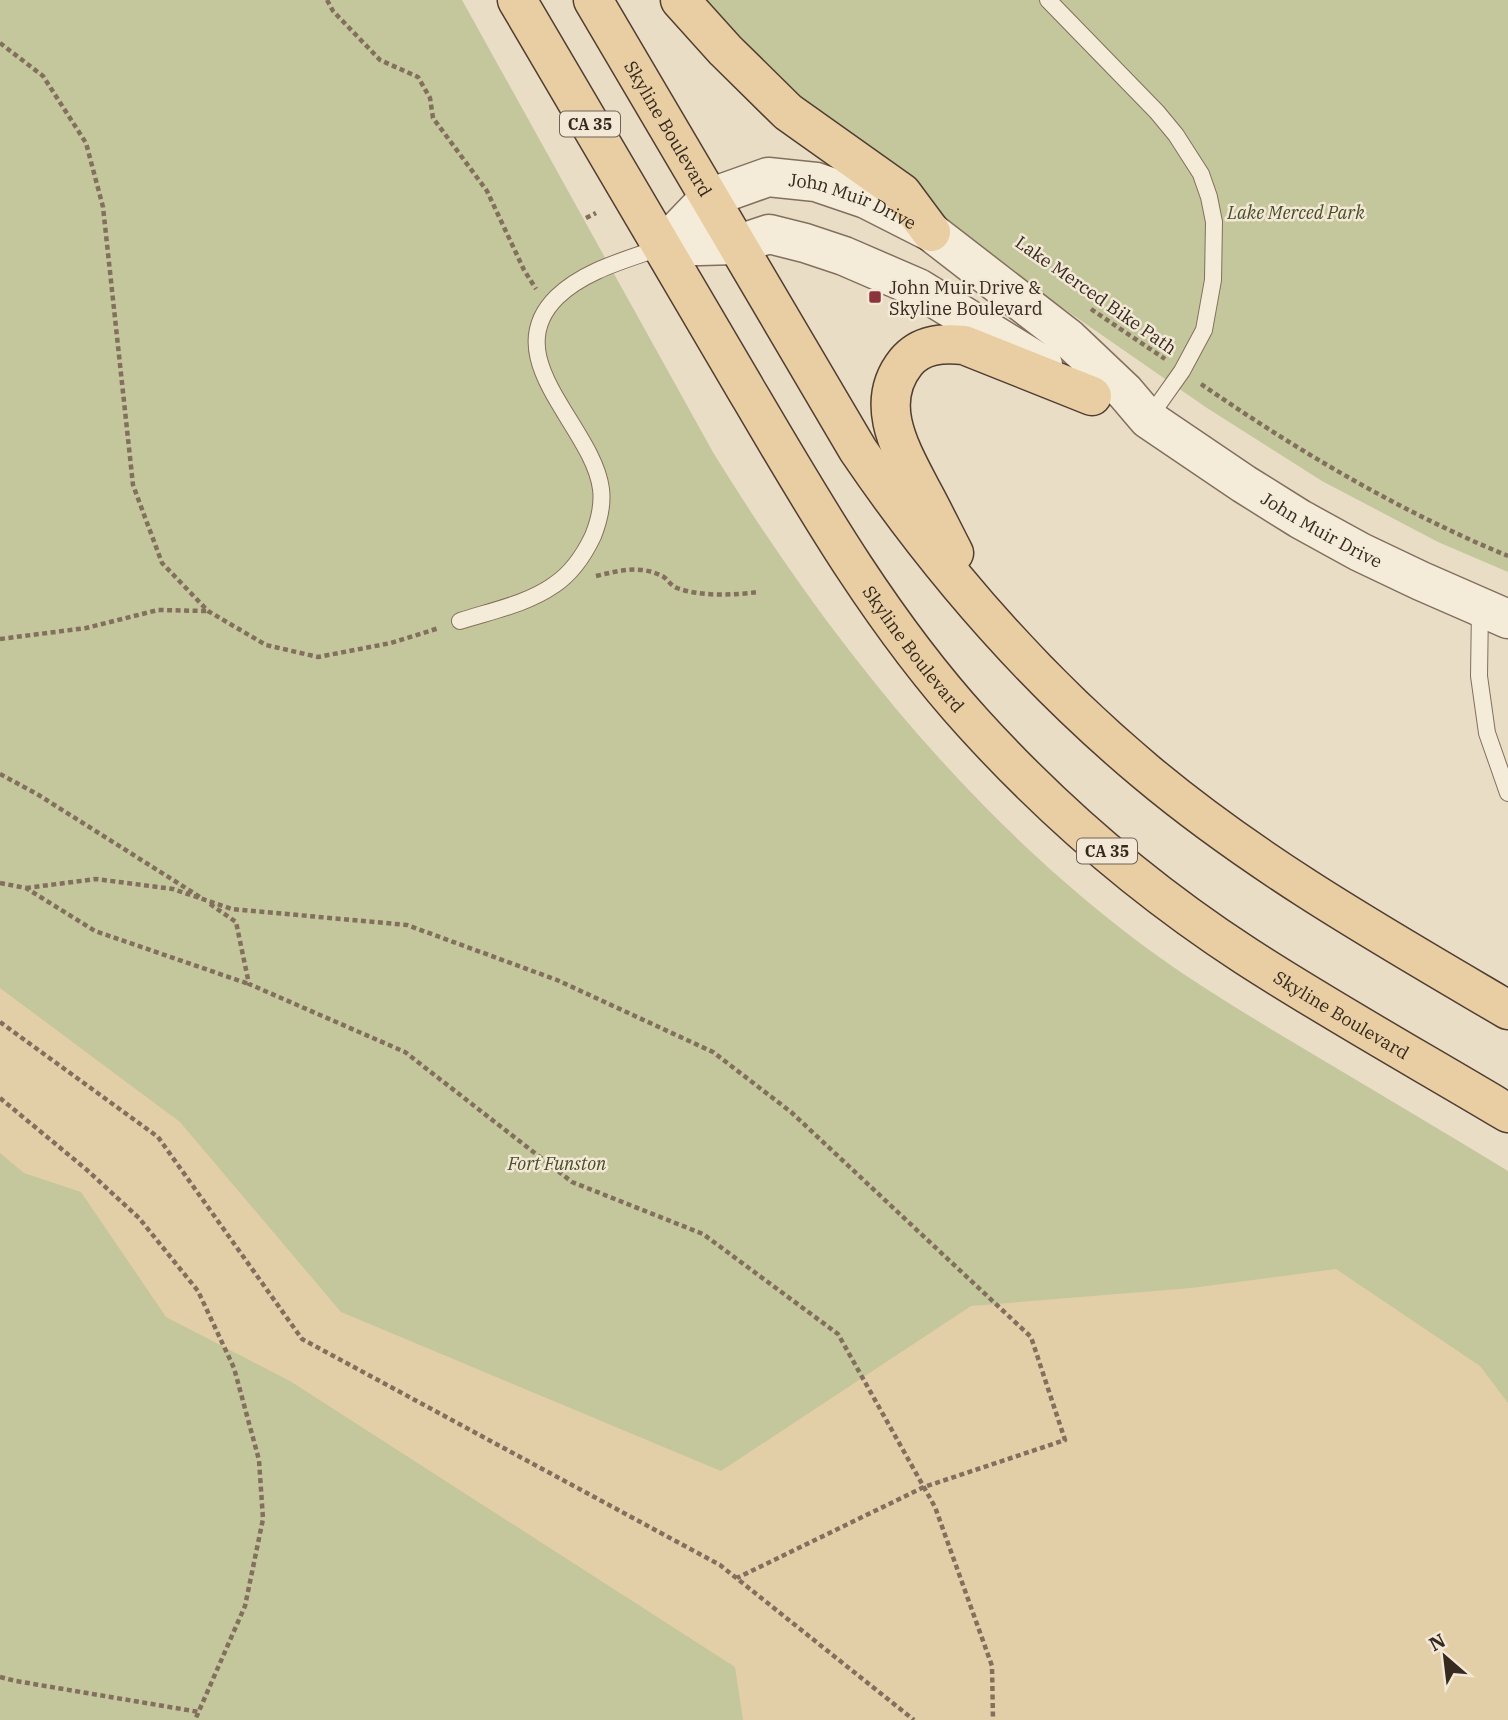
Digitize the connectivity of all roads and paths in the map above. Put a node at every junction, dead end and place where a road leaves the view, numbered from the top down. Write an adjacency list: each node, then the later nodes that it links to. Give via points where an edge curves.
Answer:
1 (327, 0): 14 (path, via 380,60 418,77 430,98 433,117 487,191 524,270)
2 (517, 0): 12 (main road, Skyline Boulevard / CA 35)
3 (593, 0): 7 (main road, Skyline Boulevard)
4 (680, 0): 10 (main road, via 788,112 902,193)
5 (1048, 0): 15 (lane, via 1157,112 1201,174 1213,222 1213,280 1204,330)
6 (0, 43): 21 (path, via 43,76 86,142 103,206 133,485 162,563)
7 (709, 198): 10 (street, John Muir Drive, via 768,177 816,182 866,198); 11 (main road, Skyline Boulevard); 12 (street, John Muir Drive)
8 (596, 214): 9 (path)
9 (586, 218)
10 (931, 232): 17 (street, John Muir Drive, via 1068,338)
11 (736, 245): 12 (street, John Muir Drive); 16 (street, John Muir Drive, via 769,234 882,271); 22 (main road, Skyline Boulevard, via 858,450 922,540)
12 (662, 247): 14 (lane, via 585,277); 35 (main road, Skyline Boulevard / CA 35, via 803,485 883,609 972,723 1013,765 1101,846 1188,916 1247,957)
13 (1080, 301): 15 (path, Lake Merced Bike Path)
14 (548, 308): 19 (lane, via 537,333 540,367 587,451 601,489 601,508 588,546 579,562)
15 (1182, 371): 17 (lane); 18 (path, Lake Merced Bike Path, via 1330,468)
16 (1092, 396): 17 (street, John Muir Drive); 22 (main road, via 984,351 946,343 910,357 895,380 890,409 898,444)
17 (1148, 419): 23 (street, John Muir Drive, via 1300,519)
18 (1508, 556)
19 (554, 586): 20 (path, via 628,568 662,575 674,588 703,593); 24 (lane)
20 (760, 592)
21 (208, 611): 24 (path, via 266,645 318,657 391,643); 25 (path, via 158,611 86,628)
22 (985, 614): 32 (main road, Skyline Boulevard, via 1078,711 1146,773 1219,829 1317,895)
23 (1494, 614): 27 (lane, via 1479,676 1487,733)
24 (460, 621)
25 (0, 639)
26 (0, 774): 30 (path)
27 (1508, 793)
28 (0, 883): 29 (path)
29 (26, 888): 30 (path, via 96,878 173,889); 31 (path, via 95,931)
30 (205, 900): 31 (path, via 236,922); 36 (path, via 232,909 407,925 557,980 713,1052 791,1112 1031,1337 1065,1440)
31 (249, 984): 36 (path, via 405,1052 572,1182 703,1234 838,1334)
32 (1508, 1010)
33 (0, 1022): 37 (path, via 158,1138 302,1339)
34 (0, 1098): 39 (path, via 139,1218 198,1291 234,1368 259,1460 263,1519 245,1606)
35 (1508, 1113)
36 (924, 1488): 37 (path); 42 (path, via 992,1666)
37 (737, 1578): 41 (path)
38 (0, 1676): 39 (path)
39 (199, 1712): 40 (path)
40 (195, 1720)
41 (914, 1720)
42 (993, 1720)

